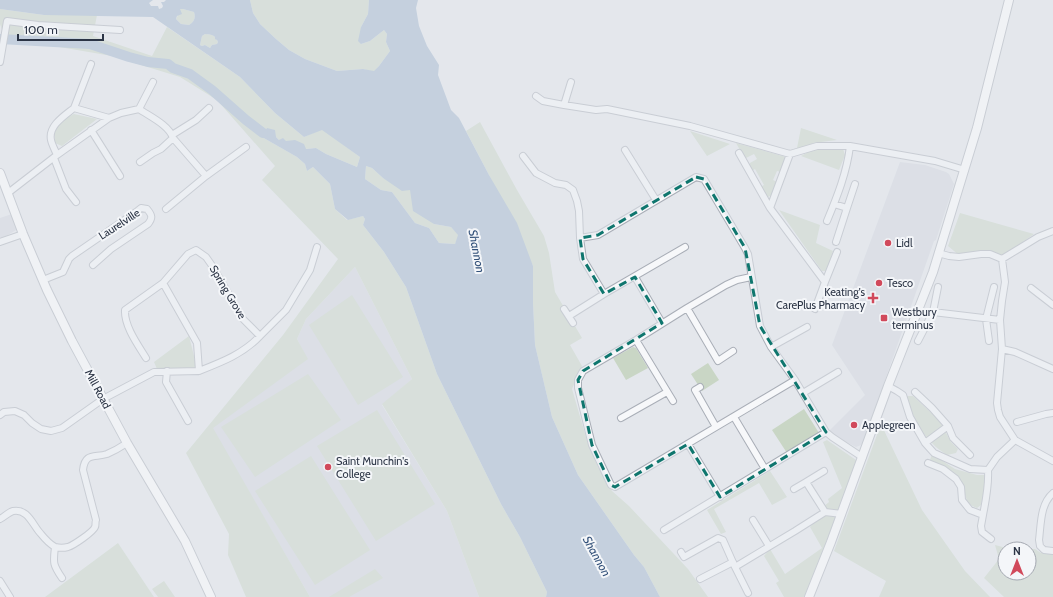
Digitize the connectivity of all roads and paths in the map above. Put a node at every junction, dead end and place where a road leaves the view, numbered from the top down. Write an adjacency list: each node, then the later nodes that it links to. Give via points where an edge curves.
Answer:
1 (1009, 0): 24 (main road)
2 (3, 28): 3 (street, via 7,21); 4 (street)
3 (120, 30)
4 (0, 62)
5 (92, 64): 10 (street)
6 (153, 82): 12 (street)
7 (571, 82): 9 (street)
8 (536, 96): 9 (street, via 543,101)
9 (564, 105): 20 (street, via 606,109 690,126)
10 (74, 108): 13 (street); 21 (street, via 51,130)
11 (209, 108): 15 (street)
12 (139, 109): 13 (street); 15 (street, via 162,124)
13 (109, 118): 14 (street)
14 (91, 130): 21 (street); 26 (street)
15 (173, 136): 23 (street, via 161,149); 27 (street)
16 (850, 146): 20 (street, via 817,146); 24 (street, via 935,161); 32 (street)
17 (246, 147): 27 (street)
18 (626, 150): 30 (street)
19 (739, 153): 33 (street)
20 (790, 154): 33 (street)
21 (55, 156): 29 (street); 31 (street, via 66,189)
22 (523, 156): 39 (street, via 536,173 555,183 566,184 573,190 579,211)
23 (140, 162)
24 (965, 170): 45 (main road)
25 (0, 173): 29 (main road, Mill Road)
26 (120, 176)
27 (206, 176): 35 (street)
28 (855, 184): 34 (street)
29 (8, 193): 38 (main road, Mill Road)
30 (656, 200): 39 (street, via 598,235); 49 (street, via 696,177 704,179 748,254)
31 (76, 202)
32 (834, 204): 34 (street); 36 (street)
33 (770, 208): 51 (street)
34 (847, 208): 41 (street)
35 (166, 209)
36 (827, 221)
37 (1053, 231): 46 (street)
38 (23, 234): 40 (street); 50 (main road, Mill Road)
39 (580, 238): 56 (street, via 583,259)
40 (0, 242)
41 (836, 242)
42 (317, 246): 68 (street, via 310,270 286,310)
43 (684, 247): 48 (street)
44 (837, 252): 51 (street)
45 (938, 253): 46 (street, via 959,258 990,254); 83 (main road, via 933,272)
46 (1002, 259): 64 (street, via 1005,282)
47 (93, 265): 50 (street, Laurelville, via 110,249 152,220 147,209 141,208 72,256 63,272)
48 (635, 277): 56 (street); 66 (street)
49 (751, 277): 58 (street, via 726,285); 72 (street, via 760,326)
50 (43, 280): 88 (main road, Mill Road)
51 (825, 282): 60 (street)
52 (163, 283): 68 (street, Spring Grove, via 188,254 196,250 206,257 244,320); 75 (street, via 125,310 132,336); 80 (street, via 197,343)
53 (938, 287): 61 (street)
54 (994, 287): 63 (street)
55 (1031, 288): 57 (street)
56 (604, 294): 62 (street)
57 (1053, 305)
58 (687, 308): 66 (street); 76 (street)
59 (564, 309): 62 (street)
60 (815, 309)
61 (933, 312): 63 (street); 71 (street)
62 (569, 316): 65 (street)
63 (986, 319): 64 (street); 70 (street)
64 (1000, 320): 73 (street)
65 (573, 323)
66 (662, 323): 69 (street)
67 (807, 326): 72 (street)
68 (260, 336): 80 (street, via 236,356)
69 (636, 340): 85 (street); 102 (street, via 583,371 578,380 592,445 611,485 615,487)
70 (989, 341)
71 (918, 342)
72 (771, 346): 82 (street)
73 (1002, 349): 78 (street); 99 (street, via 997,403 1000,417)
74 (734, 351): 76 (street)
75 (146, 358)
76 (718, 361): 77 (street)
77 (712, 365)
78 (1053, 369)
79 (167, 371): 80 (street); 88 (street, via 154,372); 94 (street, via 166,382)
80 (199, 371)
81 (838, 372): 87 (street)
82 (795, 380): 87 (street); 92 (street)
83 (888, 386): 101 (street, via 902,395 910,417); 104 (main road)
84 (700, 387): 97 (street, via 695,390)
85 (667, 392): 89 (street); 93 (street)
86 (915, 392): 96 (street)
87 (803, 393): 98 (street)
88 (103, 399): 91 (street, via 62,428 51,431 41,429 15,411); 100 (main road, Mill Road)
89 (673, 401)
90 (1053, 413): 95 (street)
91 (0, 415)
92 (734, 417): 97 (street); 107 (street)
93 (621, 418)
94 (188, 421)
95 (1017, 422)
96 (948, 426): 101 (street); 103 (street, via 953,438)
97 (716, 427): 102 (street)
98 (826, 432): 104 (street); 107 (street)
99 (1015, 440): 105 (street); 109 (street, via 997,457)
100 (127, 443): 122 (street, via 104,455 86,459 83,470 96,520 95,528 69,547); 131 (main road, Mill Road, via 185,541)
101 (925, 443): 109 (street, via 934,453 970,469)
102 (688, 444): 113 (street)
103 (970, 455)
104 (863, 457): 115 (main road)
105 (1053, 461)
106 (928, 463): 116 (street, via 943,469 956,479 961,487 962,500 970,510)
107 (765, 469): 113 (street)
108 (824, 470): 110 (street)
109 (988, 470): 116 (street, via 989,482)
110 (806, 482): 111 (street); 114 (street)
111 (794, 489)
112 (1053, 493): 123 (street, via 1045,504 1039,540 1044,550)
113 (720, 497): 119 (street)
114 (825, 512): 115 (street); 121 (street)
115 (842, 514): 132 (main road)
116 (983, 515): 120 (street, via 982,532)
117 (0, 519): 122 (street, via 12,511 23,512)
118 (753, 520): 121 (street)
119 (664, 530)
120 (991, 539)
121 (770, 546): 125 (street)
122 (55, 548): 126 (street, via 54,566)
123 (1053, 551)
124 (684, 557): 125 (street, via 718,538 723,540)
125 (734, 564): 127 (street); 129 (street)
126 (62, 578)
127 (700, 580)
128 (0, 581): 130 (street)
129 (748, 593)
130 (10, 597)
131 (211, 597)
132 (809, 597)

